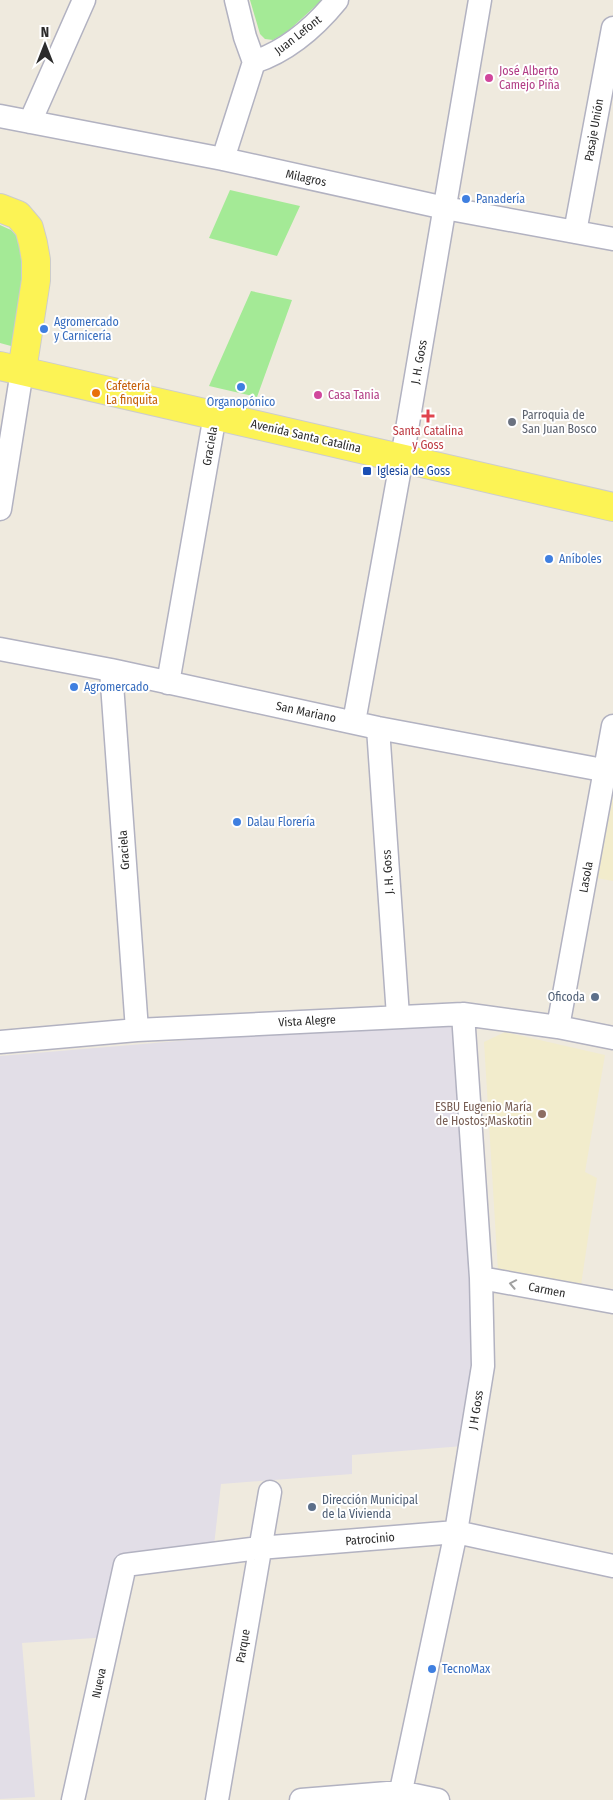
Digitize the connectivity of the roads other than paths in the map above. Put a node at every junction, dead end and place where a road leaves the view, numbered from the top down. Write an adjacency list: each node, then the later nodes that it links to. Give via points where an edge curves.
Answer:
1 (84, 0): 8 (street)
2 (236, 0): 6 (street)
3 (337, 0): 6 (street, Juan Lefont, via 315,24 291,42)
4 (480, 0): 11 (street, J. H. Goss)
5 (613, 28): 13 (street, Pasaje Unión)
6 (254, 62): 9 (street)
7 (0, 116): 8 (street, Milagros)
8 (30, 122): 9 (street, Milagros)
9 (223, 159): 11 (street, Milagros)
10 (0, 208): 15 (main road, via 18,215 28,228)
11 (445, 208): 13 (street, Milagros); 18 (street, J. H. Goss)
12 (0, 214): 15 (main road, via 15,222)
13 (575, 232): 14 (street, Milagros)
14 (613, 239)
15 (34, 248): 16 (main road, via 37,270 26,353)
16 (11, 369): 17 (main road, Avenida Santa Catalina); 20 (street)
17 (215, 416): 18 (main road, Avenida Santa Catalina); 23 (street, Graciela)
18 (402, 458): 19 (main road, Avenida Santa Catalina); 24 (street, J. H. Goss)
19 (613, 507)
20 (0, 510)
21 (0, 649): 22 (street, San Mariano)
22 (112, 670): 23 (street, San Mariano); 31 (street, Graciela)
23 (168, 683): 24 (street, San Mariano)
24 (354, 722): 26 (street, San Mariano)
25 (613, 726): 27 (street, Lasola)
26 (378, 728): 27 (street, San Mariano); 29 (street, J. H. Goss)
27 (609, 771): 30 (street, Lasola)
28 (463, 1014): 29 (street, Vista Alegre); 30 (street, Vista Alegre); 34 (street, J H Goss)
29 (398, 1016): 31 (street, Vista Alegre)
30 (558, 1027): 32 (street, Vista Alegre)
31 (137, 1030): 33 (street, Vista Alegre)
32 (613, 1038)
33 (0, 1042)
34 (481, 1278): 35 (street, Carmen, one-way to 34); 37 (street, J H Goss, via 483,1366)
35 (613, 1302)
36 (270, 1492): 38 (street, Parque)
37 (456, 1532): 38 (street, Patrocinio); 40 (street, Patrocinio); 41 (street, J H Goss)
38 (259, 1548): 39 (street, Patrocinio); 43 (street, Parque)
39 (124, 1565): 42 (street, Nueva)
40 (613, 1566)
41 (400, 1796): 44 (street); 45 (street)
42 (73, 1800)
43 (216, 1800)
44 (301, 1800)
45 (438, 1800)

